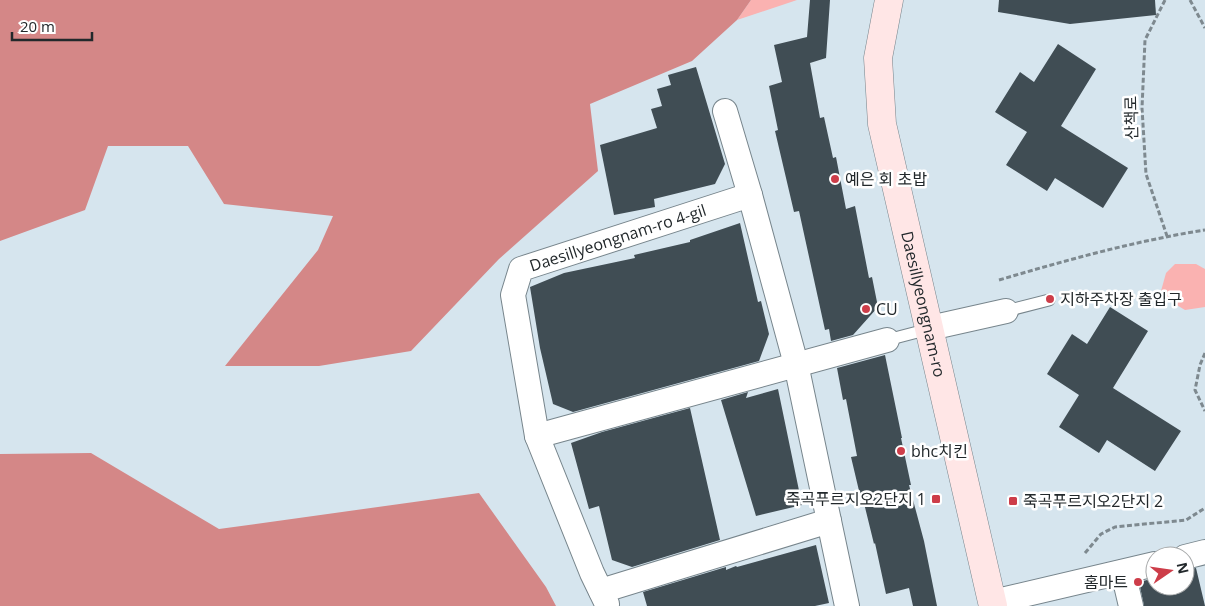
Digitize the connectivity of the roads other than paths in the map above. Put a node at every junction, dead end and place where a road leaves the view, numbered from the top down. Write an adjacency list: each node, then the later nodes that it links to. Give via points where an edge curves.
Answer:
1 (889, 0): 6 (street, Daesillyeongnam-ro, via 878,58 882,124)
2 (725, 111): 3 (street)
3 (750, 195): 8 (street); 9 (street, Daesillyeongnam-ro 4-gil, via 521,269 513,295)
4 (1049, 300): 5 (lane)
5 (1006, 311): 6 (street)
6 (930, 328): 7 (lane); 14 (street, Daesillyeongnam-ro)
7 (887, 340): 8 (street)
8 (796, 364): 9 (street); 10 (street)
9 (537, 436): 13 (street, Daesillyeongnam-ro 4-gil)
10 (829, 521): 13 (street, Daesillyeongnam-ro 4-gil); 15 (street)
11 (1145, 566): 12 (street)
12 (1122, 572): 14 (street); 16 (street)
13 (605, 599)
14 (993, 604)
15 (848, 606)
16 (1131, 606)

